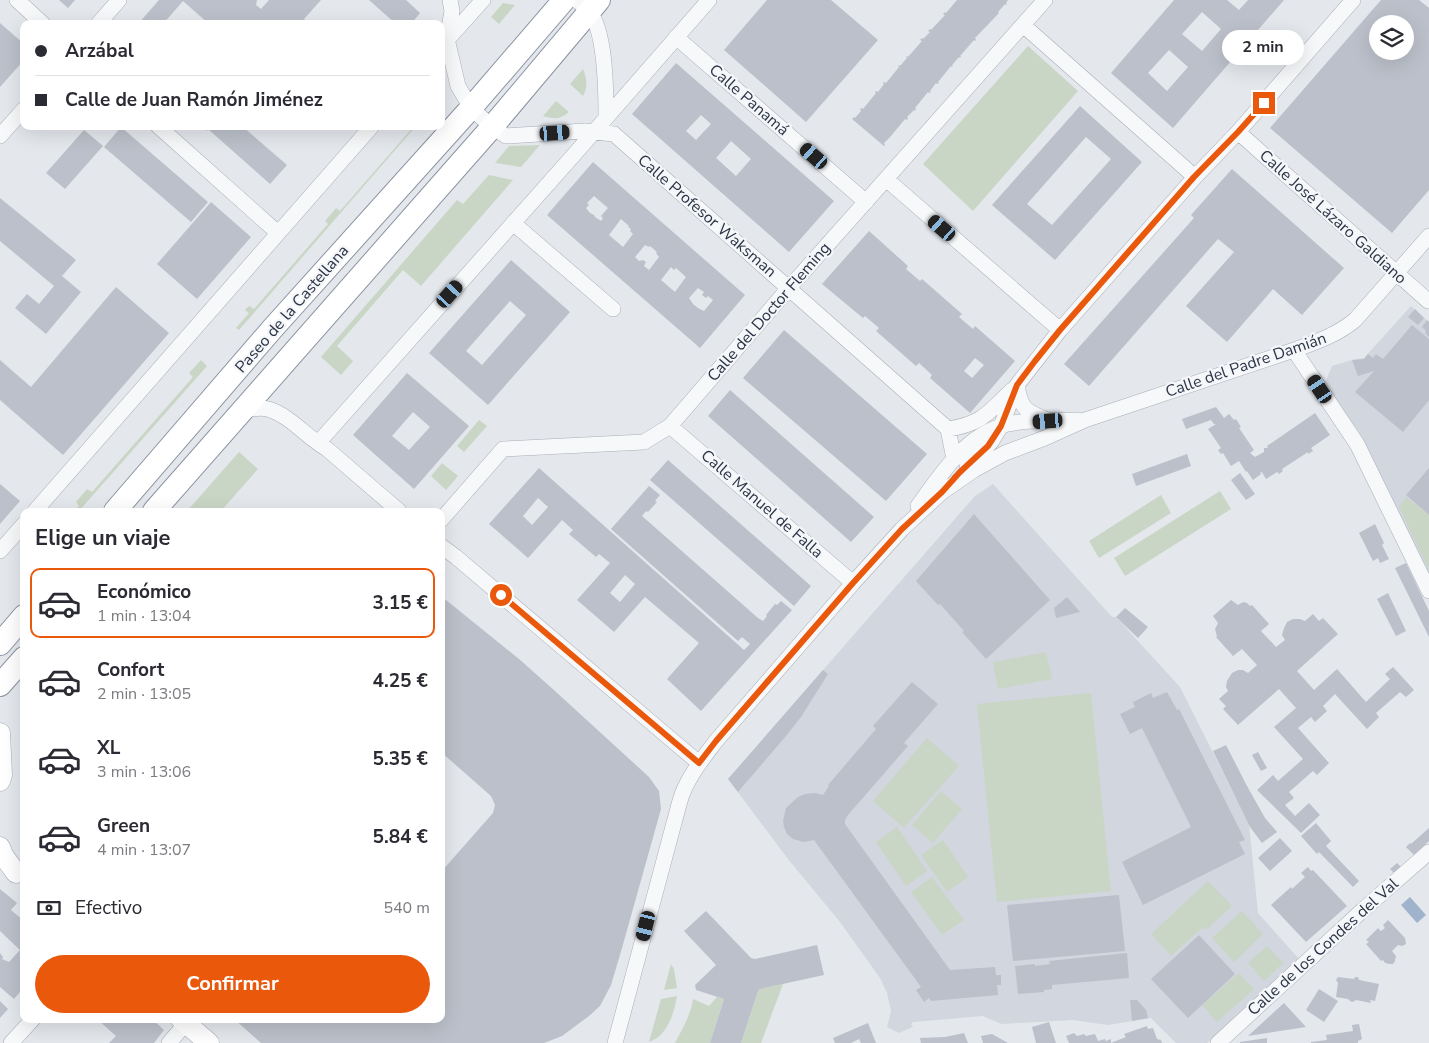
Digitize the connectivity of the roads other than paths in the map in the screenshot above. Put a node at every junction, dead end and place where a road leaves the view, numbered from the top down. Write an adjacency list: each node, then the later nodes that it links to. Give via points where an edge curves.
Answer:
1 (17, 0): 10 (street)
2 (119, 0): 11 (street)
3 (450, 0): 14 (street, via 452,11)
4 (483, 0): 15 (street)
5 (564, 0): 17 (highway, Paseo de la Castellana)
6 (709, 0): 13 (street)
7 (1045, 0): 12 (street, Calle del Doctor Fleming)
8 (1353, 0): 24 (street)
9 (588, 4): 19 (street, Paseo de la Castellana, via 599,32); 20 (highway, Paseo de la Castellana)
10 (40, 20)
11 (102, 20)
12 (1024, 25): 26 (street); 27 (street, Calle del Doctor Fleming)
13 (676, 37): 19 (street); 28 (street, Calle Panamá)
14 (445, 39)
15 (445, 42)
16 (445, 46): 17 (street, via 458,86)
17 (471, 108): 20 (street); 49 (highway, Paseo de la Castellana, via 273,328)
18 (20, 114): 25 (street)
19 (606, 117): 23 (street)
20 (492, 127): 23 (street, via 506,136); 39 (highway, Paseo de la Castellana)
21 (162, 130): 30 (street)
22 (368, 130): 30 (street)
23 (594, 132): 29 (street); 33 (street, Calle Profesor Waksman, via 614,134)
24 (1238, 132): 26 (street); 32 (street, Calle José Lázaro Galdiano)
25 (0, 136)
26 (1194, 177): 36 (street)
27 (886, 179): 28 (street, Calle del Doctor Fleming); 36 (street)
28 (866, 202): 33 (street, Calle del Doctor Fleming)
29 (513, 223): 35 (street); 45 (street)
30 (278, 233): 48 (street)
31 (1429, 236): 32 (street, Calle del Padre Damián)
32 (1396, 273): 34 (street, Calle José Lázaro Galdiano); 37 (street, Calle del Padre Damián, via 1346,328)
33 (789, 288): 42 (street, Calle del Doctor Fleming); 44 (street, Calle Profesor Waksman)
34 (1428, 301)
35 (613, 310)
36 (1060, 330): 38 (street)
37 (1294, 350): 40 (street, Calle del Padre Damián); 58 (street, via 1357,444)
38 (1017, 385): 41 (street, via 1024,407); 43 (street, Calle del Padre Damián); 44 (street, via 978,420)
39 (244, 410): 45 (street, via 268,409 289,420); 50 (highway, Paseo de la Castellana)
40 (1084, 420): 41 (street, Calle del Padre Damián); 47 (street, Calle del Padre Damián, via 983,464)
41 (1048, 421): 43 (street, Calle del Padre Damián)
42 (670, 426): 52 (street, Calle del Doctor Fleming, via 644,442 503,449); 57 (street, Calle Manuel de Falla)
43 (1001, 426): 46 (street, Calle del Padre Damián, via 974,440); 47 (street, Calle del Padre Damián, via 988,446)
44 (948, 430): 46 (street)
45 (318, 444): 51 (street, via 327,448)
46 (954, 459): 54 (street, Calle del Padre Damián)
47 (942, 492): 54 (street, Calle del Padre Damián)
48 (38, 508)
49 (118, 508)
50 (157, 508)
51 (396, 508)
52 (445, 515)
53 (20, 528): 56 (street)
54 (902, 529): 57 (street, Calle del Padre Damián)
55 (445, 549): 64 (street)
56 (0, 551)
57 (853, 583): 64 (street, Calle del Padre Damián)
58 (1429, 591)
59 (20, 621): 60 (highway)
60 (0, 644)
61 (20, 662): 62 (highway)
62 (0, 685)
63 (0, 733): 65 (main road)
64 (699, 763): 75 (street, Calle del Padre Damián, via 680,801)
65 (0, 781)
66 (0, 847): 68 (main road)
67 (1429, 852): 76 (street, Calle de los Condes del Val)
68 (13, 872)
69 (29, 1023): 72 (street)
70 (183, 1023): 73 (street)
71 (186, 1023): 74 (main road)
72 (11, 1043)
73 (169, 1043)
74 (209, 1043)
75 (615, 1043)
76 (1218, 1043)

